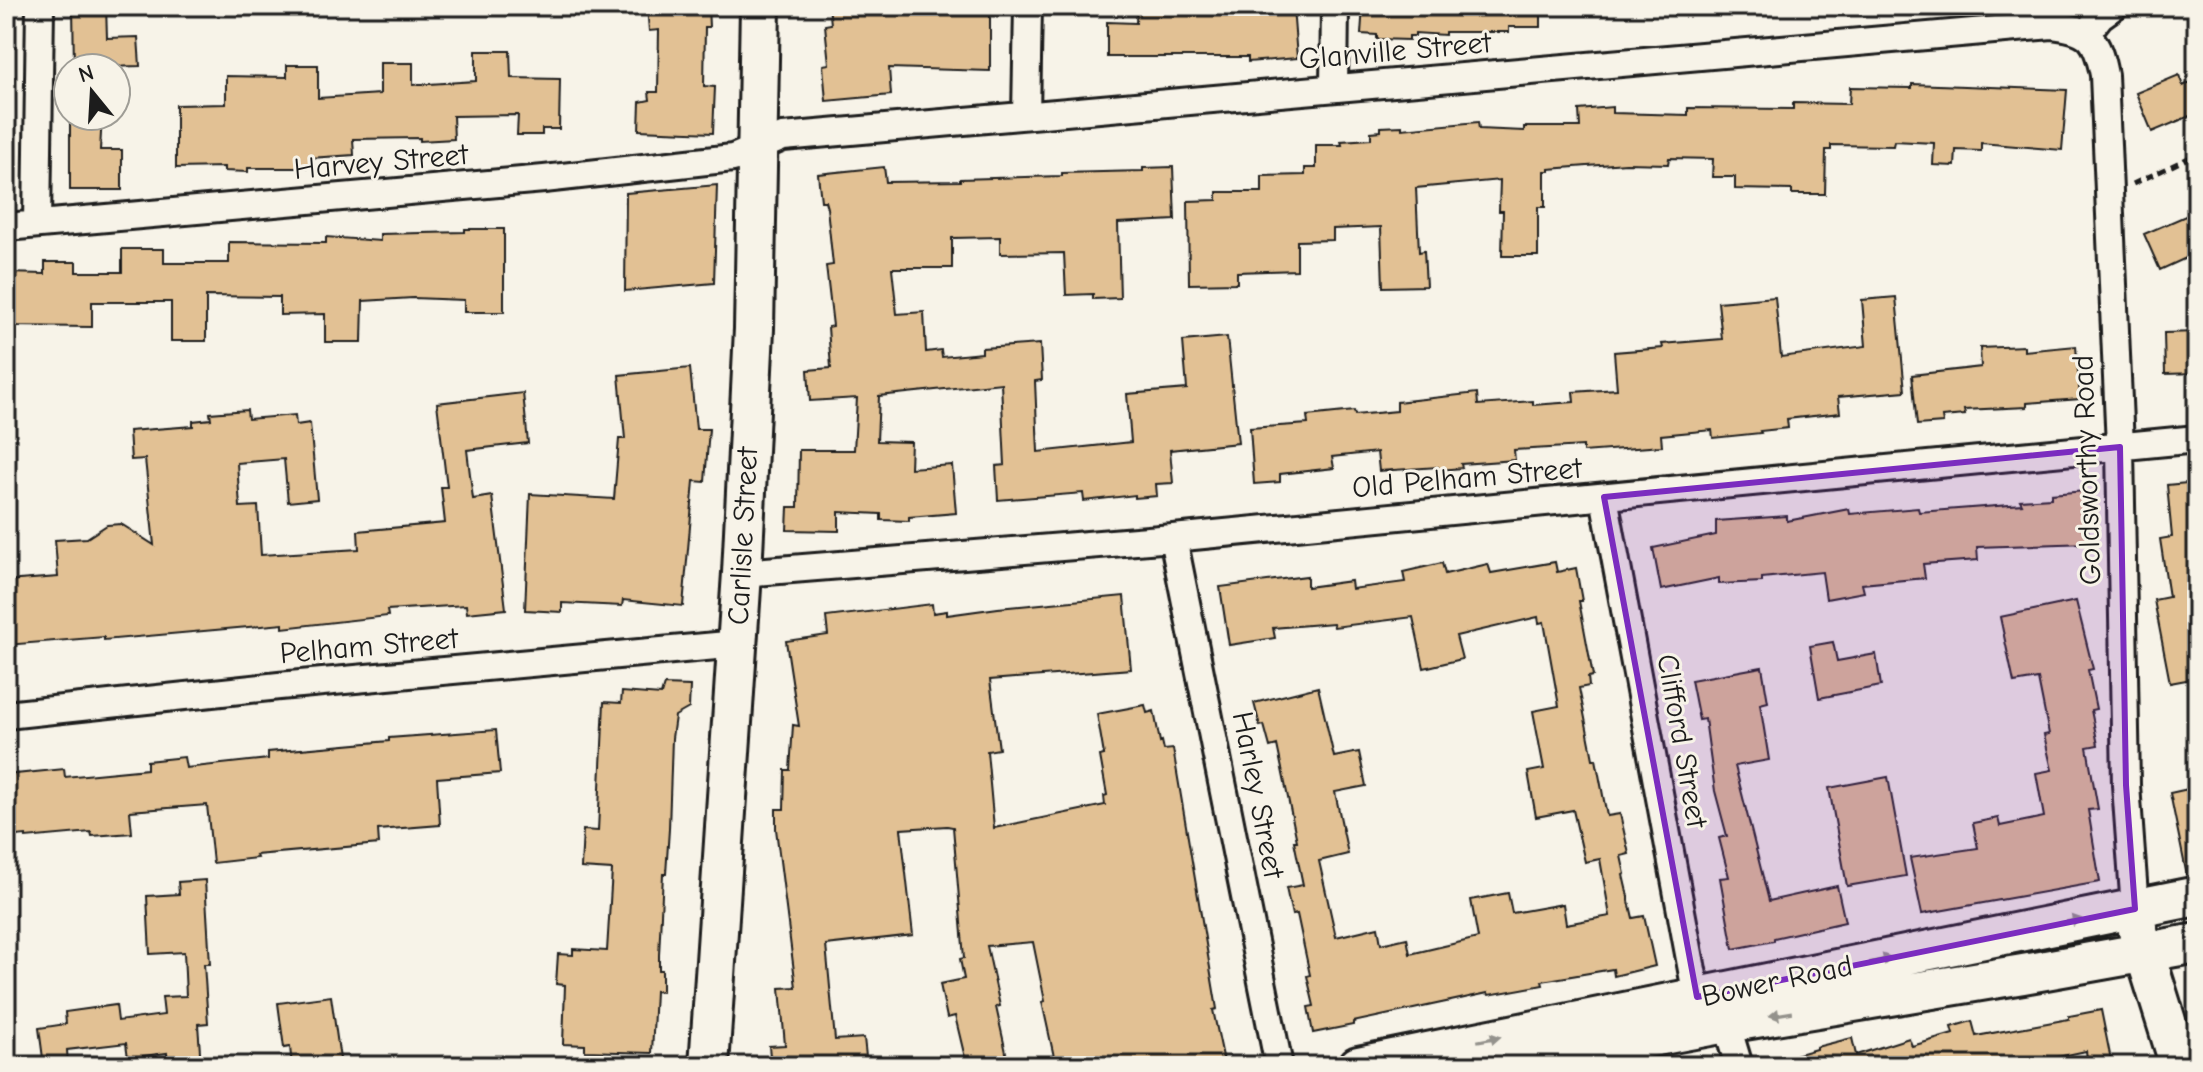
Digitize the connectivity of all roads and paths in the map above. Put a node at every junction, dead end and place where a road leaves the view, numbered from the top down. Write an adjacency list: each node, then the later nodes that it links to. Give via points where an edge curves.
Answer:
1 (40, 6): 12 (street)
2 (760, 6): 9 (main road, Carlisle Street)
3 (1028, 6): 8 (street)
4 (1335, 6): 7 (street)
5 (2114, 6): 6 (street)
6 (2086, 34): 7 (street, Glanville Street, via 2052,25); 11 (street, Goldsworthy Road, via 2098,48 2104,75)
7 (1334, 88): 8 (street, Glanville Street)
8 (1026, 115): 9 (street, Glanville Street, via 783,137)
9 (758, 147): 12 (street, Harvey Street, via 733,158 544,179); 18 (main road, Carlisle Street)
10 (2197, 154): 11 (path)
11 (2109, 195): 15 (street, Goldsworthy Road)
12 (37, 224): 13 (street, Harvey Street)
13 (6, 227)
14 (2197, 439): 15 (street, Old Pelham Street)
15 (2120, 447): 16 (street, Old Pelham Street); 22 (street, Goldsworthy Road, via 2126,785)
16 (1604, 497): 17 (street, Old Pelham Street); 25 (street, Clifford Street)
17 (1173, 538): 18 (street, Old Pelham Street); 28 (street, Harley Street)
18 (742, 573): 19 (main road, Carlisle Street)
19 (738, 644): 20 (street, Pelham Street); 27 (main road, Carlisle Street)
20 (6, 715)
21 (2197, 896): 22 (main road, Bower Road)
22 (2135, 909): 24 (main road); 25 (main road, Bower Road, one-way to 22)
23 (2197, 943): 24 (main road, Bower Road)
24 (2143, 953): 26 (main road, Bower Road, one-way to 26); 32 (main road)
25 (1697, 997): 26 (street); 29 (main road, Bower Road, one-way to 25)
26 (1726, 1023): 30 (main road, Bower Road); 31 (street)
27 (709, 1066)
28 (1279, 1066)
29 (1358, 1066)
30 (1497, 1066)
31 (1739, 1066)
32 (2180, 1066)

